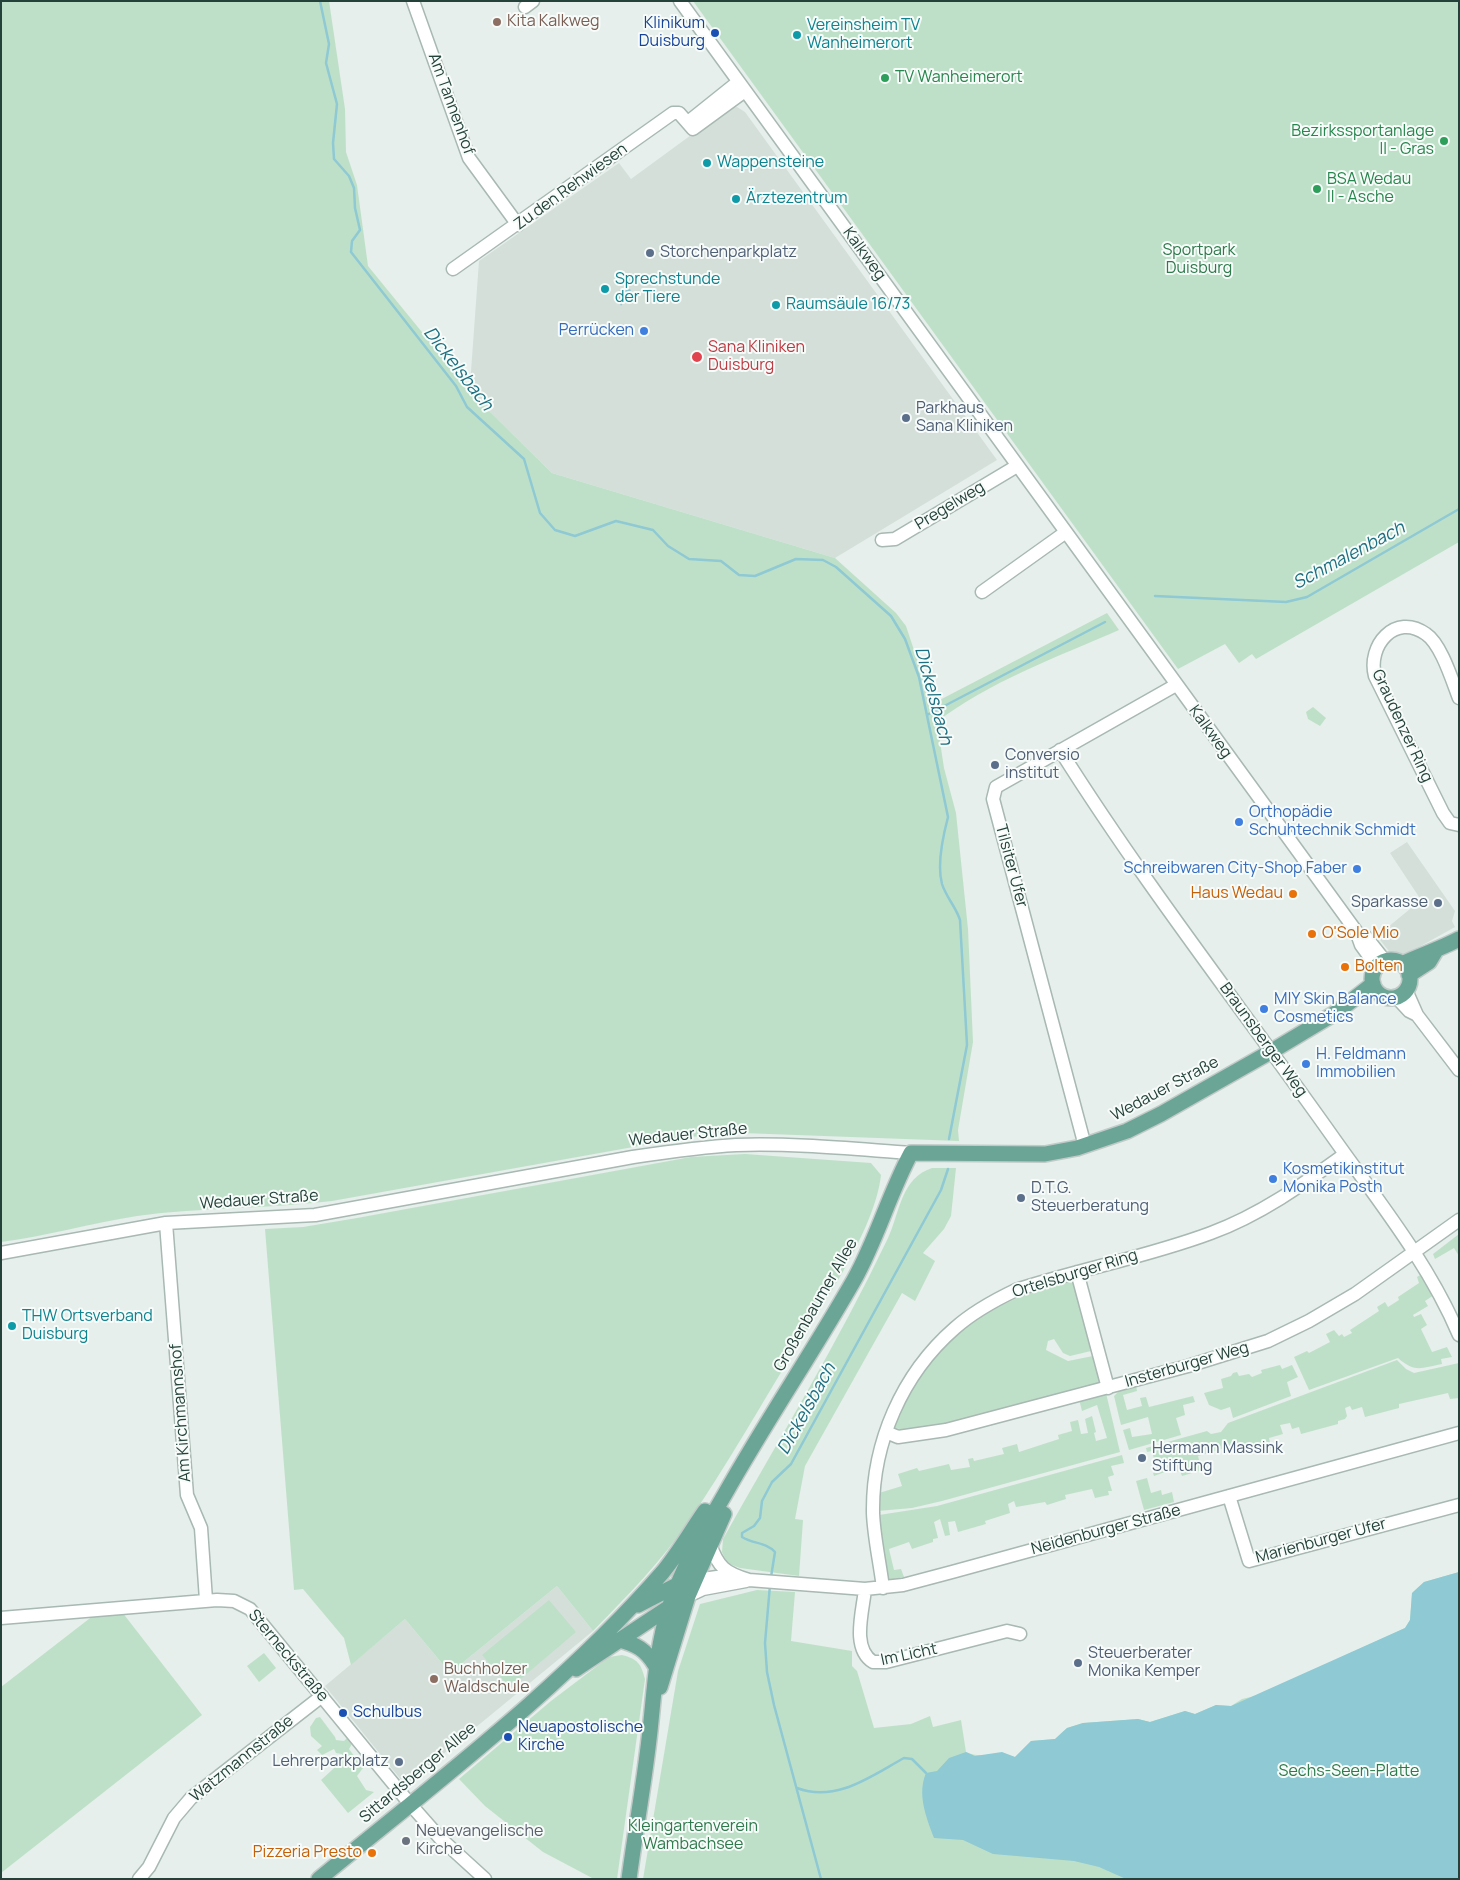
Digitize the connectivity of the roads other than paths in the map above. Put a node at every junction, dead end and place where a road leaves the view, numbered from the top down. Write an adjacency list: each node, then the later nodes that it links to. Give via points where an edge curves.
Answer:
1 (413, 1): 4 (street, Am Tannenhof, via 469,158)
2 (680, 1): 3 (street, Kalkweg)
3 (741, 87): 4 (street, Zu den Rehwiesen, via 690,125 679,113 673,113); 6 (street, Kalkweg)
4 (518, 225): 5 (street, Zu den Rehwiesen)
5 (453, 269)
6 (1017, 466): 7 (street, Kalkweg); 8 (street, Pregelweg, via 895,539)
7 (1066, 532): 9 (street); 10 (street, Kalkweg)
8 (882, 540)
9 (982, 592)
10 (1176, 685): 12 (street, Tilsiter Ufer); 15 (street, Kalkweg, via 1356,931 1366,937)
11 (1458, 691): 13 (street, Graudenzer Ring, via 1437,646 1426,634 1400,628 1387,633 1378,644 1373,657 1375,676 1443,813 1450,823)
12 (1060, 750): 19 (street, Braunsberger Weg, via 1117,838); 21 (street, Tilsiter Ufer, via 996,787 993,799)
13 (1459, 826)
14 (1459, 939): 16 (main road, via 1435,952 1429,962)
15 (1381, 964): 16 (main road, via 1394,961); 17 (main road, via 1372,975)
16 (1406, 970): 18 (main road)
17 (1375, 989): 18 (main road, via 1387,997); 19 (main road, Wedauer Straße)
18 (1401, 994): 20 (street, via 1409,1011 1417,1015)
19 (1272, 1051): 21 (main road, Wedauer Straße, via 1161,1114); 23 (street, Braunsberger Weg)
20 (1459, 1070)
21 (1085, 1146): 22 (main road, Wedauer Straße, via 1045,1154)
22 (911, 1153): 25 (street, Wedauer Straße, via 736,1145 680,1150 315,1215); 33 (main road, Großenbaumer Allee, via 896,1180 878,1231 855,1278)
23 (1345, 1154): 26 (street, Braunsberger Weg); 28 (street, Ortelsburger Ring, via 1294,1190 1236,1223 1185,1242)
24 (1459, 1220): 26 (street, Insterburger Weg)
25 (166, 1223): 27 (street, Wedauer Straße); 43 (street, Am Kirchmannshof, via 187,1495 201,1528)
26 (1414, 1252): 29 (street, Braunsberger Weg); 30 (street, Insterburger Weg, via 1355,1294 1268,1341)
27 (1, 1254)
28 (1076, 1272): 30 (street); 31 (street, Ortelsburger Ring, via 1016,1290 992,1302 955,1328 913,1377)
29 (1459, 1335)
30 (1108, 1388): 31 (street, Insterburger Weg, via 928,1434 898,1437)
31 (886, 1432): 40 (street, Ortelsburger Ring, via 875,1475 873,1512)
32 (1459, 1433): 34 (street, Neidenburger Straße)
33 (739, 1468): 36 (main road, Großenbaumer Allee); 42 (main road, Großenbaumer Allee, via 709,1521); 45 (main road, Sittardsberger Allee, via 723,1485 662,1572)
34 (1229, 1496): 35 (street, Marienburger Ufer, via 1249,1561); 40 (street, Neidenburger Straße, via 947,1574)
35 (1459, 1505)
36 (710, 1544): 37 (street, via 714,1557); 38 (main road, Großenbaumer Allee)
37 (731, 1575): 38 (street, Neidenburger Straße); 39 (street, Neidenburger Straße)
38 (694, 1579): 42 (main road, Großenbaumer Allee)
39 (754, 1580): 41 (street, Neidenburger Straße); 42 (street, Neidenburger Straße)
40 (883, 1588): 41 (street, Neidenburger Straße)
41 (866, 1589): 47 (street, Im Licht, via 860,1644 865,1655 878,1664 1007,1631)
42 (683, 1590): 44 (main road, Großenbaumer Allee); 45 (main road, Sittardsberger Allee, via 663,1590); 52 (main road, Großenbaumer Allee)
43 (206, 1600): 46 (street, Sterneckstraße); 51 (street, Sterneckstraße, via 234,1601 250,1609)
44 (670, 1607): 48 (main road, Sittardsberger Allee); 49 (main road, Großenbaumer Allee)
45 (622, 1615): 50 (main road, Sittardsberger Allee)
46 (1, 1618)
47 (1020, 1634)
48 (619, 1640): 49 (main road, via 646,1651); 50 (main road, Sittardsberger Allee)
49 (655, 1665): 52 (main road, Großenbaumer Allee)
50 (540, 1694): 53 (main road, Sittardsberger Allee)
51 (322, 1696): 53 (street, Sterneckstraße); 54 (street, Watzmannstraße, via 192,1798 174,1818 149,1867)
52 (651, 1722): 57 (main road, Großenbaumer Allee)
53 (410, 1804): 55 (main road, Sittardsberger Allee); 56 (street, Sterneckstraße, via 440,1838)
54 (139, 1879)
55 (319, 1879)
56 (485, 1879)
57 (629, 1879)

